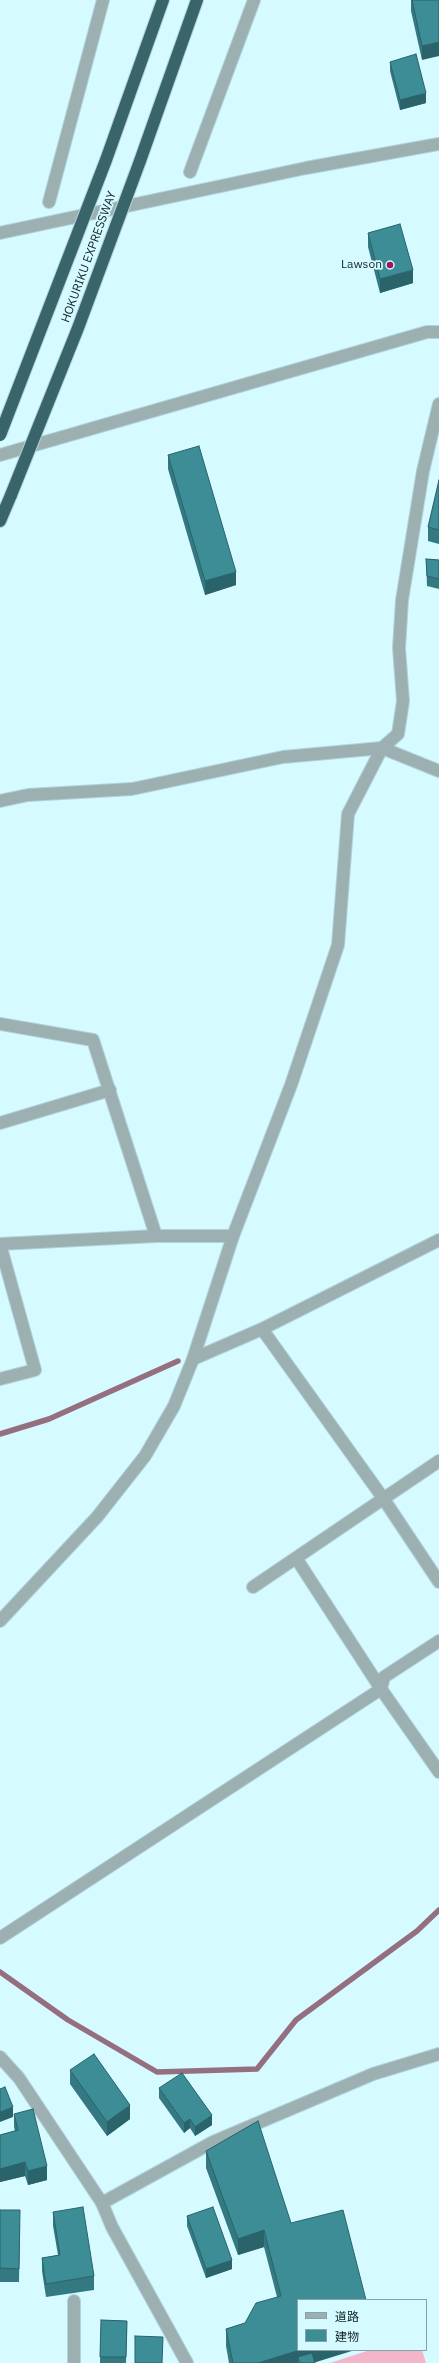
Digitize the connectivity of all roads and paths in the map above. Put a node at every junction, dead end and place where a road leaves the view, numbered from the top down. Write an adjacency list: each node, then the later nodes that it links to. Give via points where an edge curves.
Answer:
1 (104, 0): 7 (street)
2 (163, 0): 11 (highway, HOKURIKU EXPRESSWAY, bridge, via 106,160)
3 (197, 0): 14 (highway, HOKURIKU EXPRESSWAY, bridge, via 78,328)
4 (254, 0): 6 (street)
5 (439, 144): 8 (street, via 306,168)
6 (190, 172)
7 (49, 202)
8 (0, 233)
9 (439, 332): 13 (street, via 427,332)
10 (439, 404): 12 (street)
11 (0, 435)
12 (435, 438): 15 (street, via 423,471 402,600 399,648 403,701 398,734)
13 (0, 455)
14 (0, 521)
15 (382, 748): 16 (street); 17 (street, via 283,757 132,789 28,795); 22 (street, via 348,814 338,945 291,1085)
16 (439, 771)
17 (0, 801)
18 (0, 1024): 19 (street, via 93,1040)
19 (110, 1090): 20 (street); 21 (street)
20 (0, 1123)
21 (156, 1236): 22 (street); 24 (street)
22 (233, 1236): 26 (street)
23 (439, 1240): 25 (street)
24 (0, 1244): 27 (street, via 35,1370)
25 (262, 1330): 26 (street); 29 (street)
26 (193, 1359): 33 (street, via 174,1406 144,1456 97,1517)
27 (0, 1379)
28 (439, 1461): 29 (street)
29 (383, 1498): 30 (street); 31 (street)
30 (296, 1558): 32 (street); 35 (street)
31 (439, 1582)
32 (253, 1587)
33 (0, 1621)
34 (439, 1641): 35 (street, via 384,1677)
35 (381, 1690): 36 (street); 37 (street)
36 (439, 1772)
37 (0, 1938)
38 (439, 2054): 40 (street, via 373,2074 213,2142)
39 (0, 2057): 40 (street, via 19,2078)
40 (102, 2203): 43 (street, via 112,2227)
41 (74, 2302): 42 (street)
42 (74, 2363)
43 (187, 2363)

